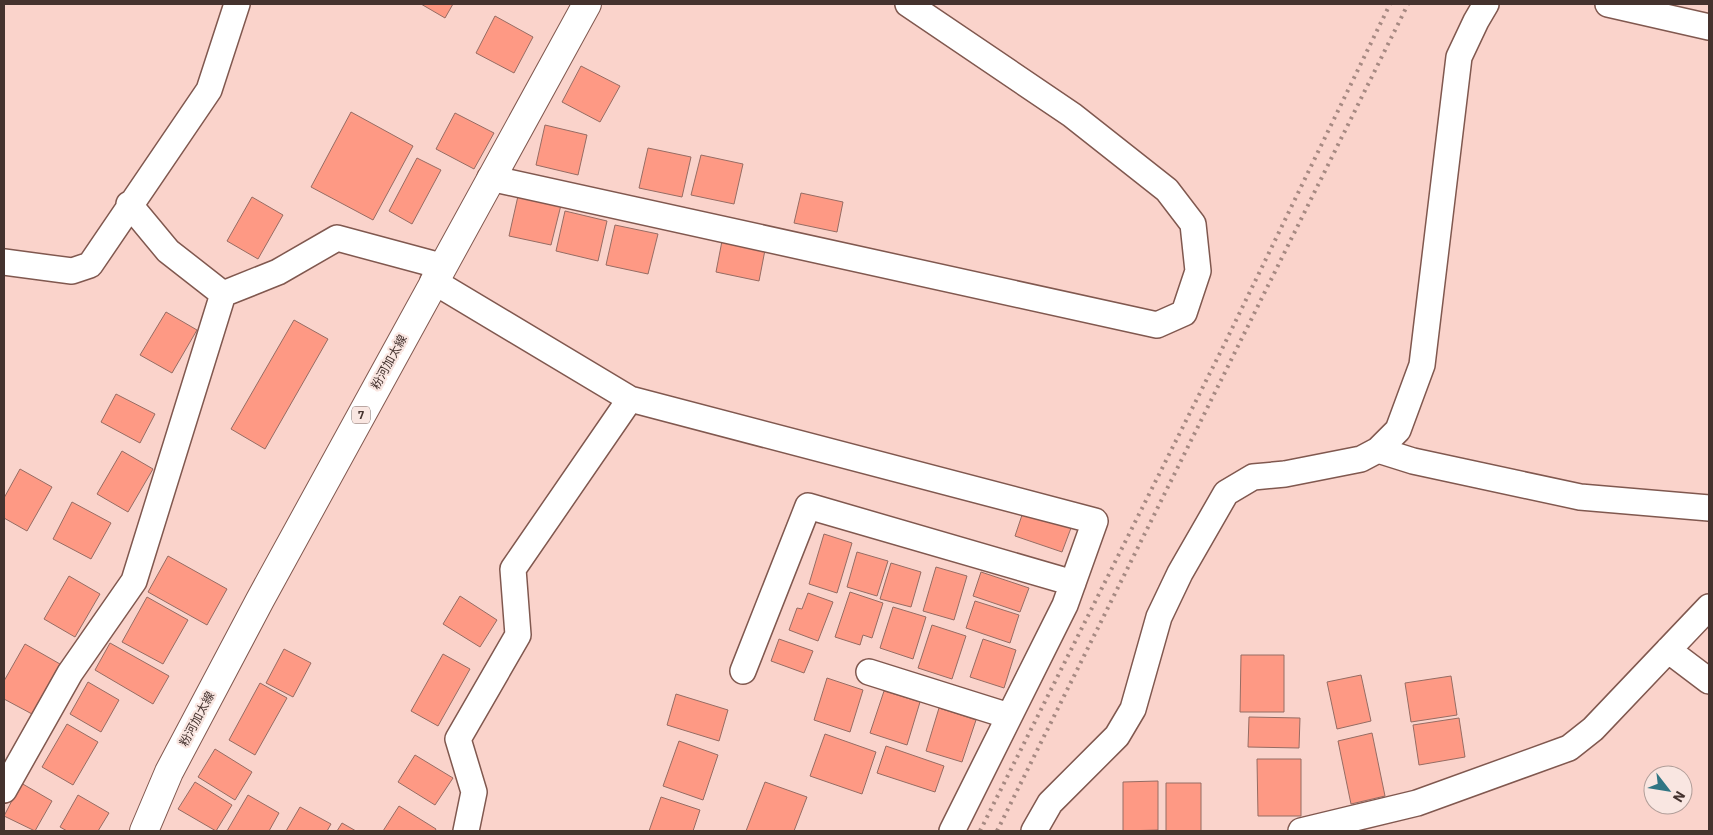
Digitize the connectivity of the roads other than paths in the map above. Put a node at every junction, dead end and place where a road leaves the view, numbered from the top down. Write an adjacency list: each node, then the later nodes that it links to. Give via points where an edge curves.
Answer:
1 (237, 4): 8 (street, via 209,90)
2 (587, 4): 7 (main road, 粉河加太線 / 7)
3 (908, 4): 7 (street, via 1072,115 1167,190 1193,224 1198,271 1184,313 1157,325)
4 (1486, 4): 13 (street, via 1459,58 1422,365 1398,430)
5 (1608, 4): 6 (street)
6 (1709, 27)
7 (490, 178): 10 (main road, 粉河加太線 / 7)
8 (129, 204): 9 (street, via 90,266 72,271); 11 (street, via 168,252)
9 (4, 262)
10 (437, 274): 11 (street, via 337,238 278,272); 12 (street); 23 (main road, 粉河加太線 / 7, via 173,763)
11 (223, 294): 22 (street, via 134,581 70,673)
12 (630, 399): 15 (street, via 1095,521); 24 (street, via 513,568 518,635 458,739 474,792)
13 (1378, 450): 14 (street, via 1413,461 1580,497); 26 (street, via 1361,459 1253,477 1226,493 1159,617 1133,710 1117,736 1050,803)
14 (1709, 508)
15 (1073, 583): 18 (street, via 808,506); 21 (street, via 1065,606)
16 (1709, 607): 17 (street)
17 (1668, 650): 20 (street); 27 (street, via 1593,728 1568,748 1416,803)
18 (743, 671)
19 (869, 672): 21 (street)
20 (1709, 681)
21 (1009, 716): 25 (street)
22 (4, 790)
23 (144, 831)
24 (466, 831)
25 (952, 831)
26 (1034, 831)
27 (1301, 831)

